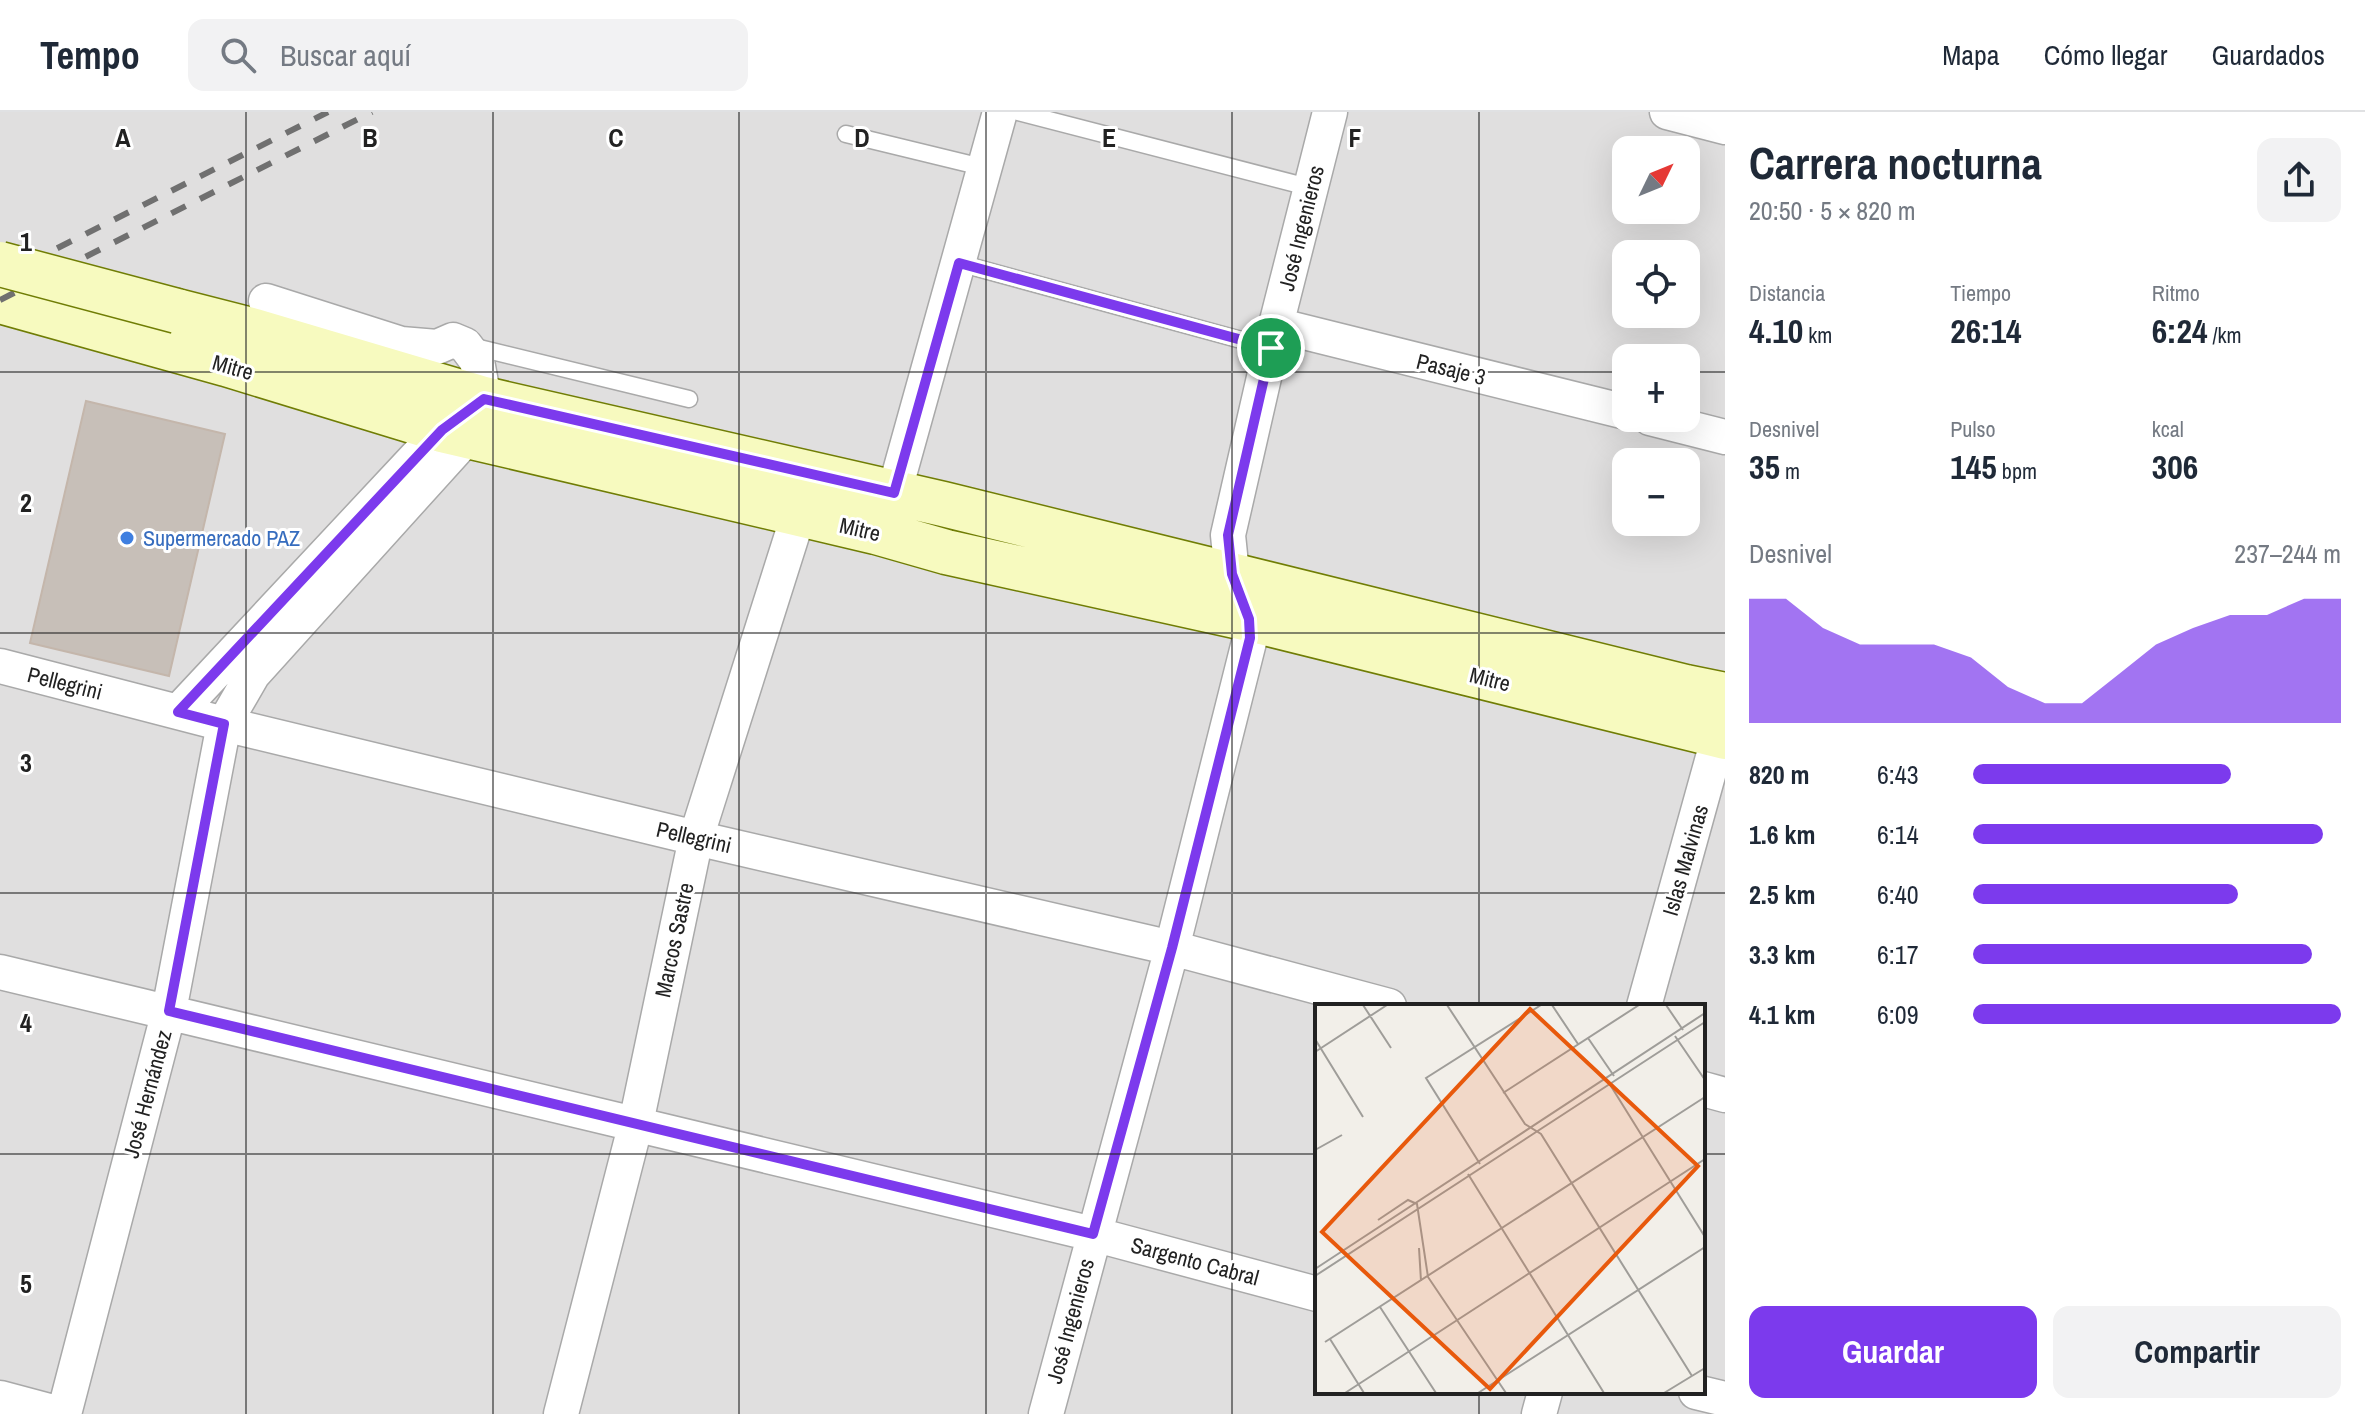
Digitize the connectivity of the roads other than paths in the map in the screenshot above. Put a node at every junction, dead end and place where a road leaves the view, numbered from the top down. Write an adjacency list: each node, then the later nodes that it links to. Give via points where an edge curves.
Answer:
1 (1000, 112): 7 (street)
2 (1018, 112): 8 (lane)
3 (1330, 112): 8 (street, José Ingenieros)
4 (1667, 112): 5 (street)
5 (1725, 127)
6 (846, 134): 7 (lane)
7 (986, 168): 9 (street)
8 (1312, 188): 14 (street, José Ingenieros)
9 (959, 263): 14 (lane); 22 (street)
10 (0, 264): 13 (main road, Mitre, bridge)
11 (0, 301): 13 (main road, Mitre)
12 (266, 301): 15 (street, via 401,344 437,347 453,340)
13 (168, 329): 18 (main road, Mitre, via 255,331)
14 (1274, 337): 17 (street, Pasaje 3); 25 (street, José Ingenieros, via 1228,535)
15 (465, 345): 16 (lane); 18 (street, via 477,361)
16 (689, 399)
17 (1612, 409)
18 (465, 422): 21 (main road, Mitre); 23 (main road, Mitre); 28 (street); 30 (street, José Hernández, via 253,674)
19 (1700, 431): 20 (street)
20 (1725, 437)
21 (812, 474): 22 (main road, Mitre); 23 (street, Marcos Sastre)
22 (894, 493): 24 (street); 25 (main road, Mitre)
23 (796, 515): 24 (main road, Mitre); 31 (street, Marcos Sastre)
24 (876, 532): 26 (main road, Mitre)
25 (1232, 574): 26 (street, José Ingenieros); 29 (main road, Mitre)
26 (1249, 619): 29 (main road, Mitre); 32 (street, José Ingenieros, via 1250,638)
27 (0, 666): 28 (street, Pellegrini)
28 (178, 712): 30 (street, Pellegrini)
29 (1724, 720): 35 (street, Islas Malvinas)
30 (224, 724): 31 (street, Pellegrini); 36 (street, José Hernández)
31 (696, 838): 32 (street, Pellegrini); 39 (street, Marcos Sastre)
32 (1172, 948): 34 (street, Pellegrini); 40 (street, José Ingenieros)
33 (0, 972): 36 (street, Sargento Cabral)
34 (1382, 1004)
35 (1645, 1004)
36 (169, 1011): 39 (street, Sargento Cabral); 46 (street, José Hernández)
37 (1705, 1090): 38 (street)
38 (1725, 1095)
39 (636, 1123): 40 (street, Sargento Cabral); 47 (street, Marcos Sastre)
40 (1093, 1234): 41 (street, Sargento Cabral); 48 (street, José Ingenieros)
41 (1315, 1293)
42 (1544, 1394): 49 (street)
43 (1704, 1394): 45 (street)
44 (0, 1398): 46 (street)
45 (1725, 1399)
46 (62, 1414)
47 (561, 1414)
48 (1046, 1414)
49 (1539, 1414)

